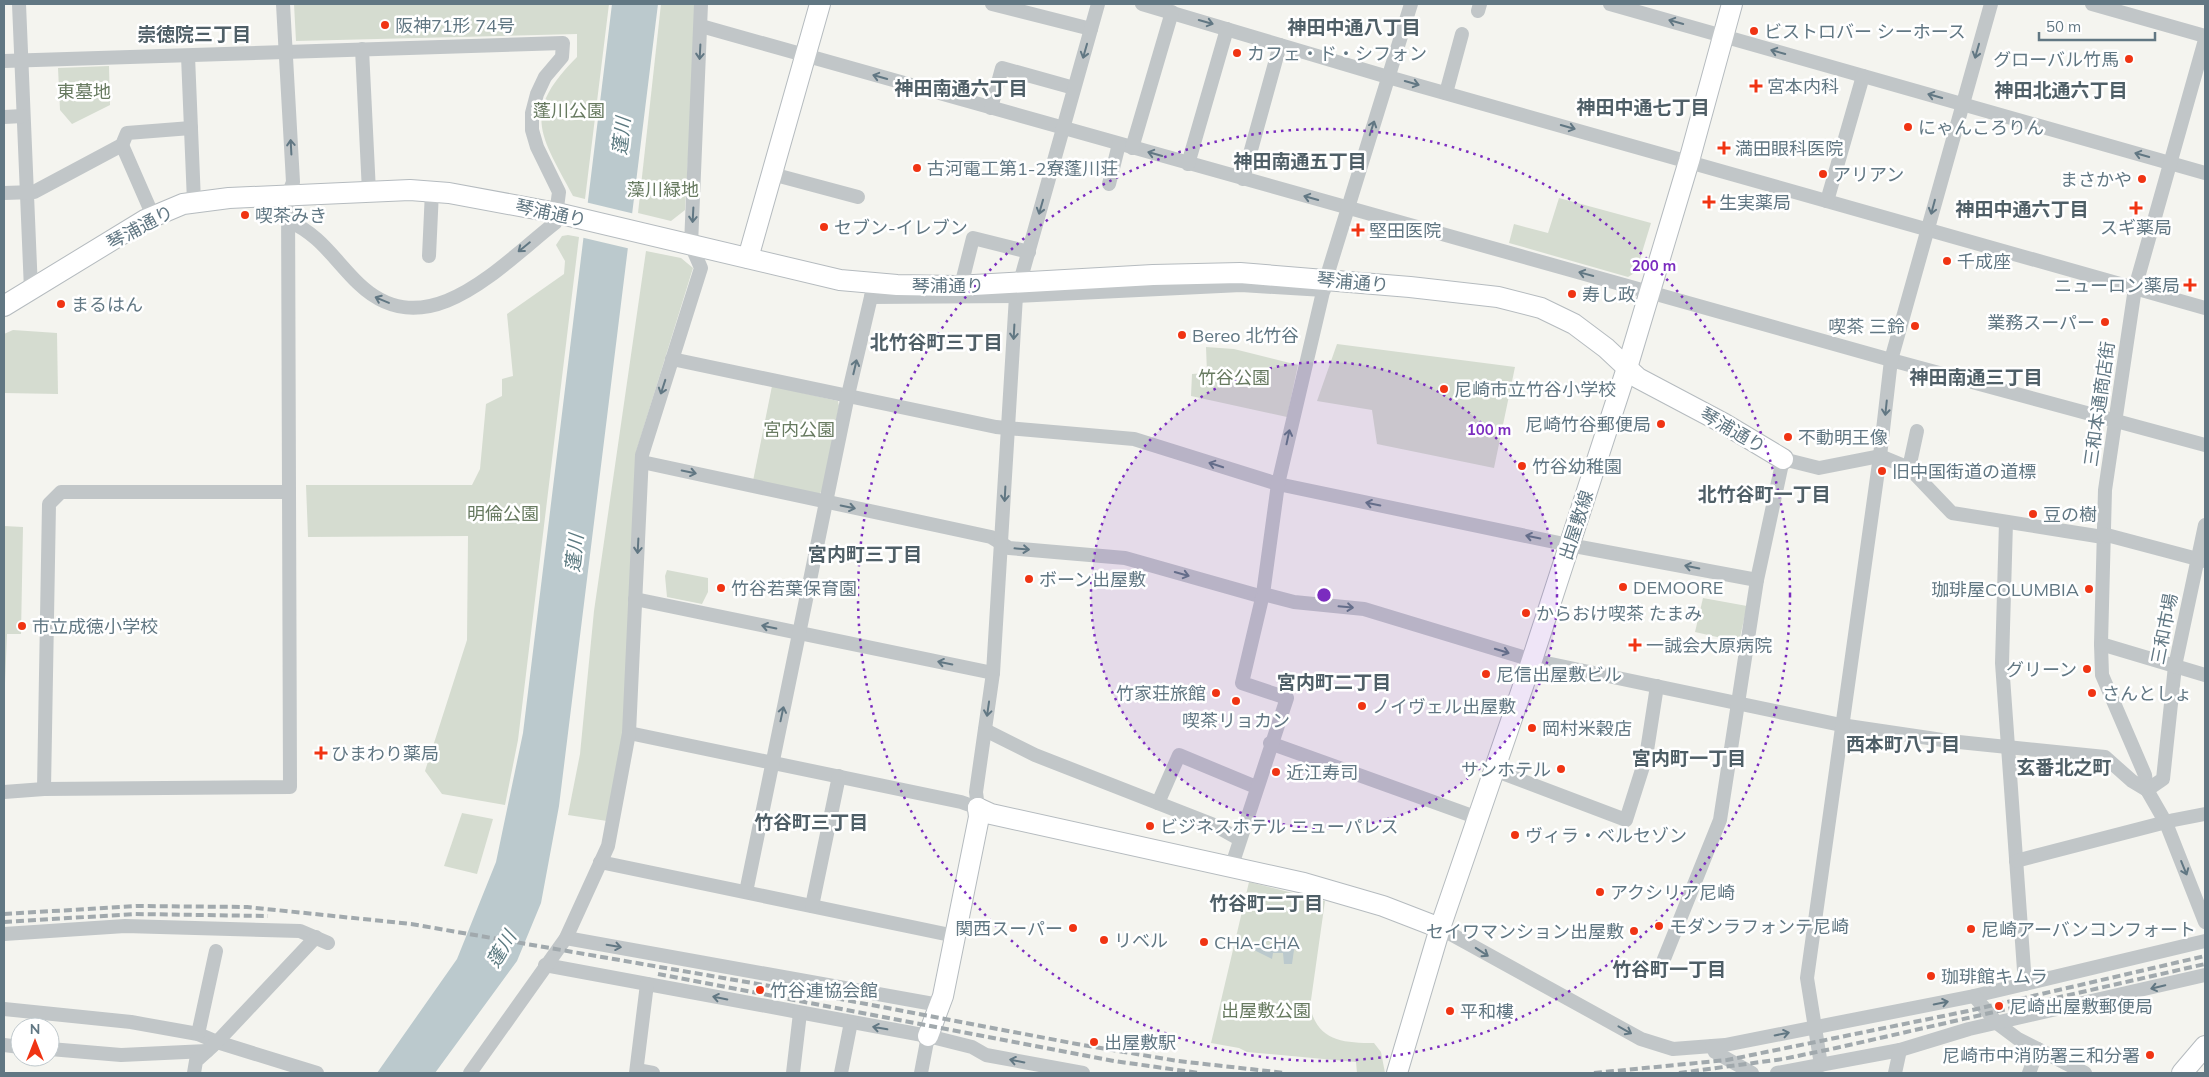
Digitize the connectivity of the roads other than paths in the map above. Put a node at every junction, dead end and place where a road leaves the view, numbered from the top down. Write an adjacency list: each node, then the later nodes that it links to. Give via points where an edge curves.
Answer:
1 (19, 4): 26 (street)
2 (283, 4): 23 (street)
3 (702, 4): 14 (street)
4 (820, 4): 25 (street)
5 (992, 4): 15 (street)
6 (1098, 4): 15 (street)
7 (1142, 4): 13 (street)
8 (1411, 4): 29 (street)
9 (1610, 4): 18 (street, one-way to 9)
10 (1732, 4): 18 (street, 出屋敷線)
11 (1991, 4): 32 (street, one-way to 32)
12 (2092, 4): 19 (street)
13 (1172, 12): 16 (street, one-way to 16); 39 (street)
14 (702, 26): 25 (street); 60 (street, one-way to 60)
15 (1091, 29): 30 (street, one-way to 30)
16 (1227, 29): 21 (street); 42 (street)
17 (1462, 34): 31 (street)
18 (1723, 36): 28 (street, one-way to 18); 40 (street, 出屋敷線)
19 (2205, 36)
20 (2205, 40): 41 (street, 三和本通商店街)
21 (1280, 44): 29 (street); 45 (street)
22 (362, 49): 23 (street); 49 (street); 56 (street, via 563,43 562,58 545,77 537,94 532,130 560,192)
23 (286, 51): 24 (street); 51 (street, one-way to 23, via 293,182)
24 (188, 56): 26 (street); 36 (street)
25 (805, 56): 33 (street, one-way to 25); 44 (street)
26 (21, 60): 27 (street); 34 (street)
27 (4, 61)
28 (1863, 76): 32 (street, one-way to 28); 53 (street)
29 (1388, 77): 31 (street, one-way to 31); 55 (street, one-way to 29)
30 (1074, 88): 33 (street, via 1002,68); 37 (street)
31 (1446, 93): 40 (street, one-way to 40)
32 (1962, 104): 41 (street, one-way to 32); 59 (street, one-way to 59)
33 (990, 108): 37 (street)
34 (23, 116): 35 (street); 48 (street)
35 (4, 117)
36 (191, 128): 38 (street, via 127,133); 54 (street)
37 (1063, 128): 39 (street); 61 (street, one-way to 61)
38 (122, 145): 48 (street, via 34,192); 57 (street)
39 (1126, 146): 42 (street, one-way to 39); 46 (street)
40 (1689, 161): 53 (street); 70 (street, 出屋敷線)
41 (2171, 163): 43 (street); 66 (street, 三和本通商店街)
42 (1188, 164): 45 (street)
43 (2205, 173)
44 (772, 174): 52 (street); 63 (street)
45 (1243, 179): 55 (street, one-way to 45)
46 (1109, 184)
47 (432, 191): 49 (street, 琴浦通り); 56 (street, 琴浦通り); 62 (street)
48 (26, 192): 50 (street); 67 (street)
49 (369, 192): 51 (street, 琴浦通り)
50 (4, 193)
51 (288, 195): 54 (street, 琴浦通り); 58 (street)
52 (858, 197)
53 (1828, 201): 59 (street)
54 (194, 202): 57 (street, 琴浦通り)
55 (1347, 208): 64 (street); 70 (street, one-way to 55)
56 (563, 215): 58 (street, one-way to 58, via 474,287 430,308 407,308 371,295 322,242); 60 (street, 琴浦通り)
57 (152, 216): 67 (street, 琴浦通り)
58 (288, 221): 86 (street)
59 (1927, 229): 66 (street); 74 (street)
60 (691, 245): 63 (street, 琴浦通り); 73 (street, via 701,268)
61 (1028, 252): 65 (street, via 973,238); 69 (street)
62 (429, 256)
63 (748, 258): 68 (street, 琴浦通り)
64 (1325, 285): 69 (street, 琴浦通り, via 1240,273); 75 (street, 琴浦通り, via 1462,292 1527,304 1574,324); 85 (street, one-way to 64)
65 (961, 286): 68 (street, 琴浦通り); 69 (street, 琴浦通り)
66 (2135, 288): 72 (street); 77 (street, 三和本通商店街)
67 (31, 290): 71 (street, 琴浦通り)
68 (873, 290): 69 (street); 76 (street, one-way to 68)
69 (1018, 290): 78 (street, one-way to 78)
70 (1650, 292): 74 (street); 75 (street, 出屋敷線)
71 (4, 306)
72 (2205, 308)
73 (672, 359): 76 (street); 83 (street, one-way to 83)
74 (1891, 360): 77 (street); 81 (street, one-way to 81)
75 (1627, 368): 82 (street, 琴浦通り, via 1638,378); 92 (street, 出屋敷線)
76 (848, 395): 78 (street); 87 (street)
77 (2115, 422): 80 (street); 90 (street, 三和本通商店街, via 2105,490)
78 (1008, 429): 85 (street, one-way to 78, via 1134,439); 91 (street, one-way to 91)
79 (1917, 431): 84 (street)
80 (2205, 445)
81 (1880, 456): 82 (street, 琴浦通り, via 1819,468); 84 (street); 105 (street)
82 (1783, 459): 94 (street)
83 (642, 462): 87 (street, one-way to 87); 96 (street, one-way to 96)
84 (1909, 468): 88 (street, via 1952,513)
85 (1278, 484): 92 (street, one-way to 85); 95 (street)
86 (289, 492): 115 (street, via 60,492 49,504); 115 (street, via 290,787)
87 (826, 502): 91 (street, one-way to 91, via 990,537); 97 (street)
88 (2006, 522): 90 (street); 109 (street, via 2002,662)
89 (2205, 525): 93 (street, 三和市場)
90 (2103, 535): 93 (street); 98 (street, 三和本通商店街)
91 (1002, 544): 95 (street, one-way to 95, via 1009,548 1126,558); 101 (street)
92 (1569, 545): 94 (street, one-way to 92); 99 (street, 出屋敷線)
93 (2202, 560): 100 (street, 三和市場)
94 (1757, 580): 104 (street)
95 (1263, 595): 99 (street, one-way to 99, via 1294,602 1364,609); 108 (street, via 1242,683 1287,698)
96 (635, 600): 97 (street, one-way to 96); 107 (street)
97 (799, 633): 101 (street, one-way to 97); 110 (street, one-way to 97)
98 (2100, 644): 100 (street); 113 (street, 三和本通商店街, via 2102,675)
99 (1532, 660): 103 (street); 111 (street, 出屋敷線)
100 (2175, 666): 102 (street); 116 (street, 三和市場, via 2163,779)
101 (993, 673): 106 (street, one-way to 106)
102 (2205, 675)
103 (1657, 686): 104 (street); 111 (street, via 1646,757 1626,820)
104 (1738, 704): 105 (street); 136 (street, via 1720,820)
105 (1841, 725): 109 (street); 147 (street, via 1807,978)
106 (985, 730): 118 (street, via 1035,755); 119 (street, via 976,792)
107 (629, 733): 110 (street); 125 (street, via 608,846)
108 (1270, 743): 114 (street); 121 (street)
109 (2008, 748): 113 (street, via 2105,757); 124 (street)
110 (772, 762): 112 (street); 127 (street)
111 (1494, 770): 121 (street, 出屋敷線)
112 (838, 776): 119 (street); 128 (street)
113 (2139, 778): 116 (street)
114 (1256, 787): 118 (street, via 1180,755); 123 (street)
115 (44, 789): 117 (street)
116 (2147, 790): 122 (street)
117 (4, 792)
118 (1158, 803): 123 (street)
119 (978, 808): 126 (street, via 991,814); 132 (street, via 979,817)
120 (2205, 814): 122 (street)
121 (1478, 818): 130 (street, 出屋敷線)
122 (2166, 823): 124 (street); 129 (street, one-way to 129)
123 (1240, 839): 126 (street)
124 (2016, 861): 140 (street)
125 (600, 862): 127 (street); 133 (street)
126 (1231, 868): 130 (street, via 1347,895)
127 (746, 892): 128 (street)
128 (812, 906): 132 (street)
129 (2205, 922)
130 (1440, 928): 150 (street, one-way to 150, via 1641,1039 1673,1049); 166 (street, 出屋敷線)
131 (4, 934): 152 (street, via 125,926 300,931 322,940)
132 (955, 936): 142 (street)
133 (566, 938): 137 (street); 142 (street, one-way to 142)
134 (2205, 941): 140 (street)
135 (216, 951): 148 (street)
136 (1664, 959)
137 (545, 965): 139 (street); 160 (street)
138 (2205, 976): 146 (street, one-way to 146)
139 (647, 984): 144 (street, one-way to 139); 157 (street)
140 (2025, 984): 141 (street)
141 (1974, 996): 146 (street); 147 (street, one-way to 141)
142 (939, 1005): 149 (street)
143 (4, 1009): 148 (street, via 131,1022)
144 (800, 1013): 145 (street); 162 (street)
145 (851, 1022): 149 (street, one-way to 145); 163 (street)
146 (1998, 1024): 153 (street); 155 (street)
147 (1814, 1028): 150 (street, one-way to 147); 156 (street)
148 (198, 1034): 152 (street)
149 (928, 1036): 164 (street); 165 (street, one-way to 149, via 986,1055 972,1047)
150 (1712, 1046): 167 (street, via 1715,1052)
151 (2205, 1046): 172 (street)
152 (212, 1047): 154 (street, via 121,1055); 158 (street, via 196,1060); 159 (street)
153 (2038, 1049): 170 (street); 171 (street)
154 (60, 1050)
155 (1900, 1050): 156 (street); 169 (street)
156 (1821, 1065): 168 (street)
157 (636, 1072): 161 (street)
158 (194, 1073)
159 (318, 1073)
160 (470, 1073)
161 (653, 1073)
162 (793, 1073)
163 (841, 1073)
164 (921, 1073)
165 (1082, 1073)
166 (1397, 1073)
167 (1752, 1073)
168 (1777, 1073)
169 (1896, 1073)
170 (2029, 1073)
171 (2085, 1073)
172 (2182, 1073)

